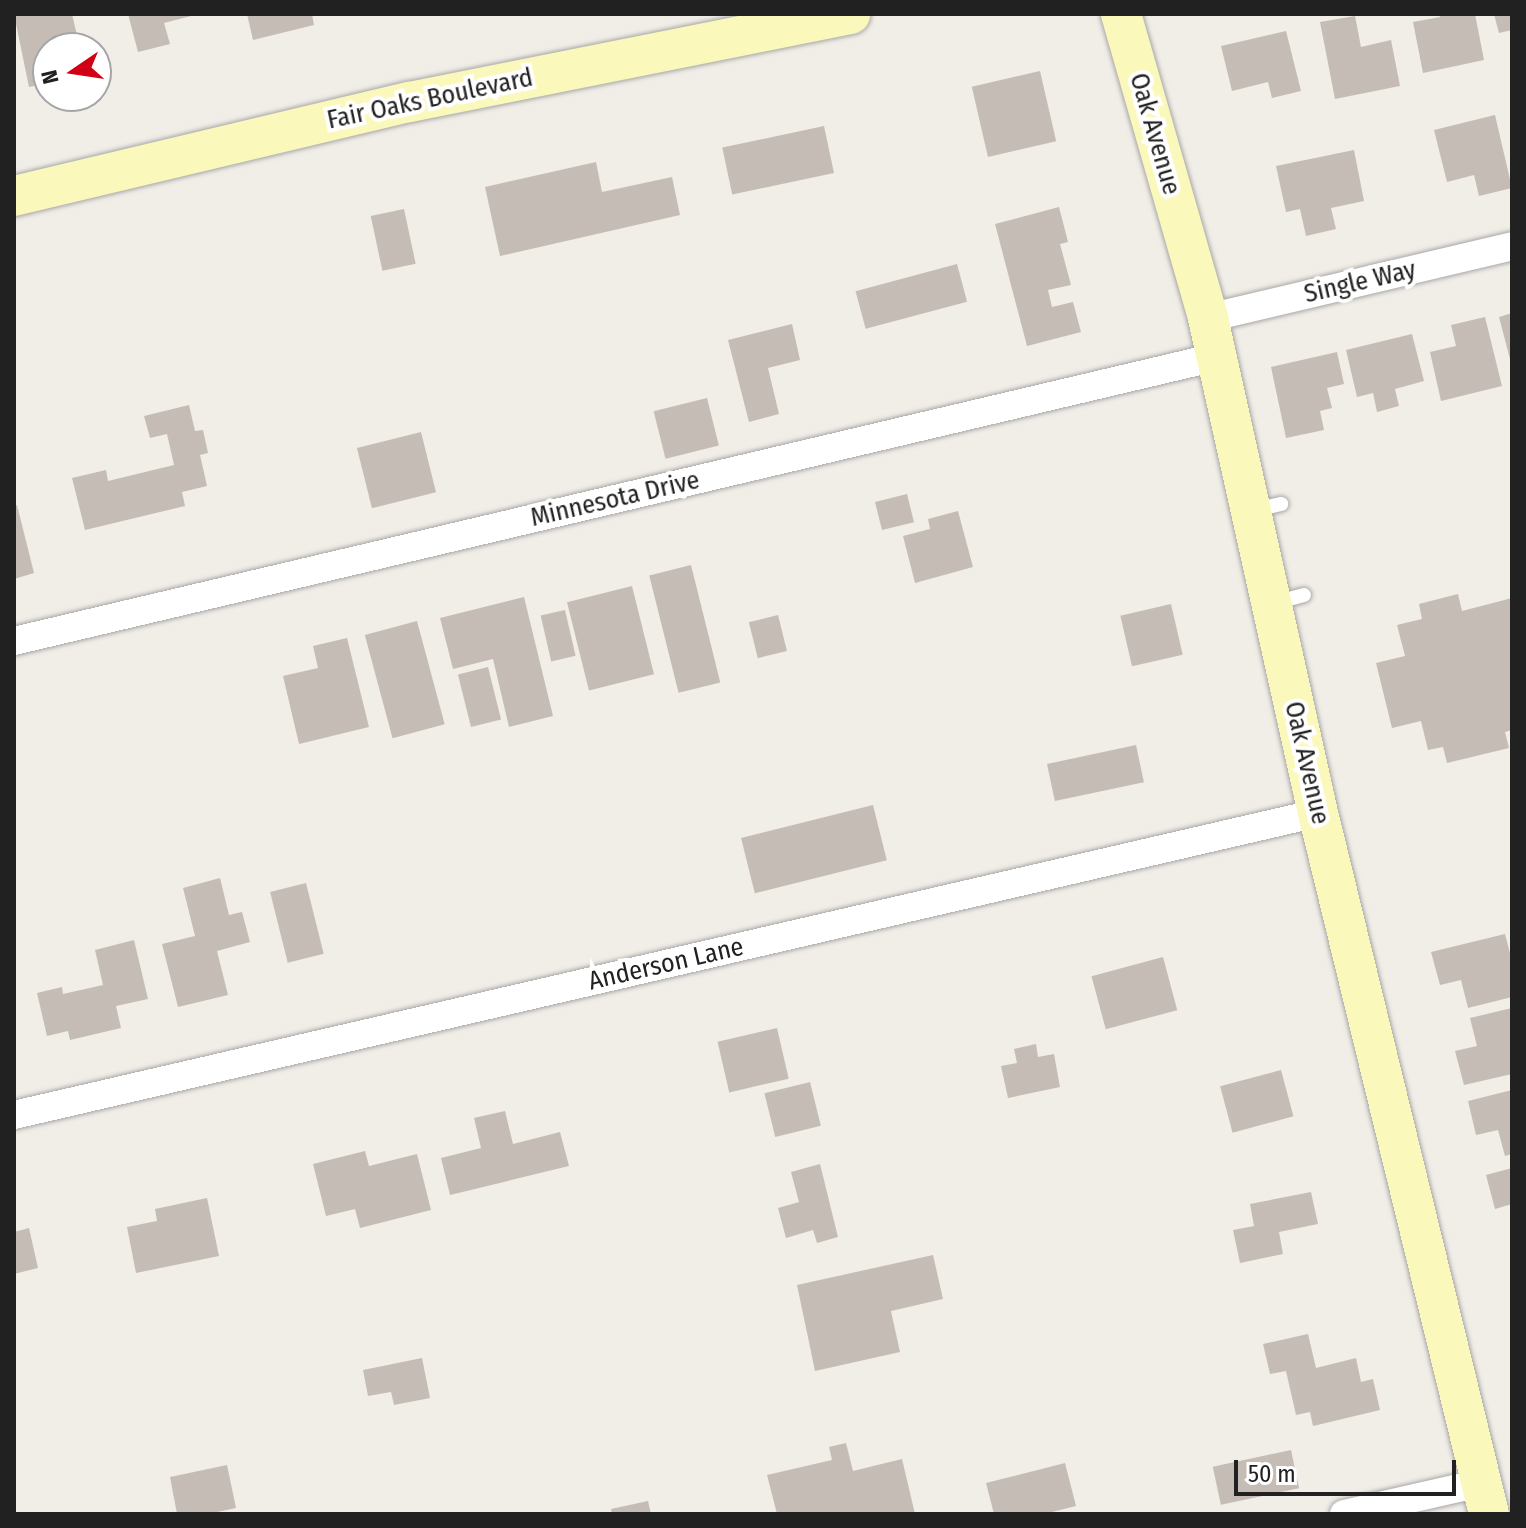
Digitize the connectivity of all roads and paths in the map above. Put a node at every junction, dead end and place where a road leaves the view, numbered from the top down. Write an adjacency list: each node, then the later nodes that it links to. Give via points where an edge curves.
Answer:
1 (850, 14): 3 (main road, Fair Oaks Boulevard, via 410,102)
2 (1121, 14): 5 (main road, Oak Avenue)
3 (14, 196)
4 (1512, 246): 5 (street, Single Way)
5 (1208, 318): 6 (main road, Oak Avenue)
6 (1216, 357): 7 (street, Minnesota Drive); 8 (main road, Oak Avenue, via 1266,507 1288,599)
7 (14, 641)
8 (1318, 813): 9 (street, Anderson Lane); 10 (main road, Oak Avenue)
9 (14, 1115)
10 (1485, 1498): 11 (street)
11 (1344, 1514)

